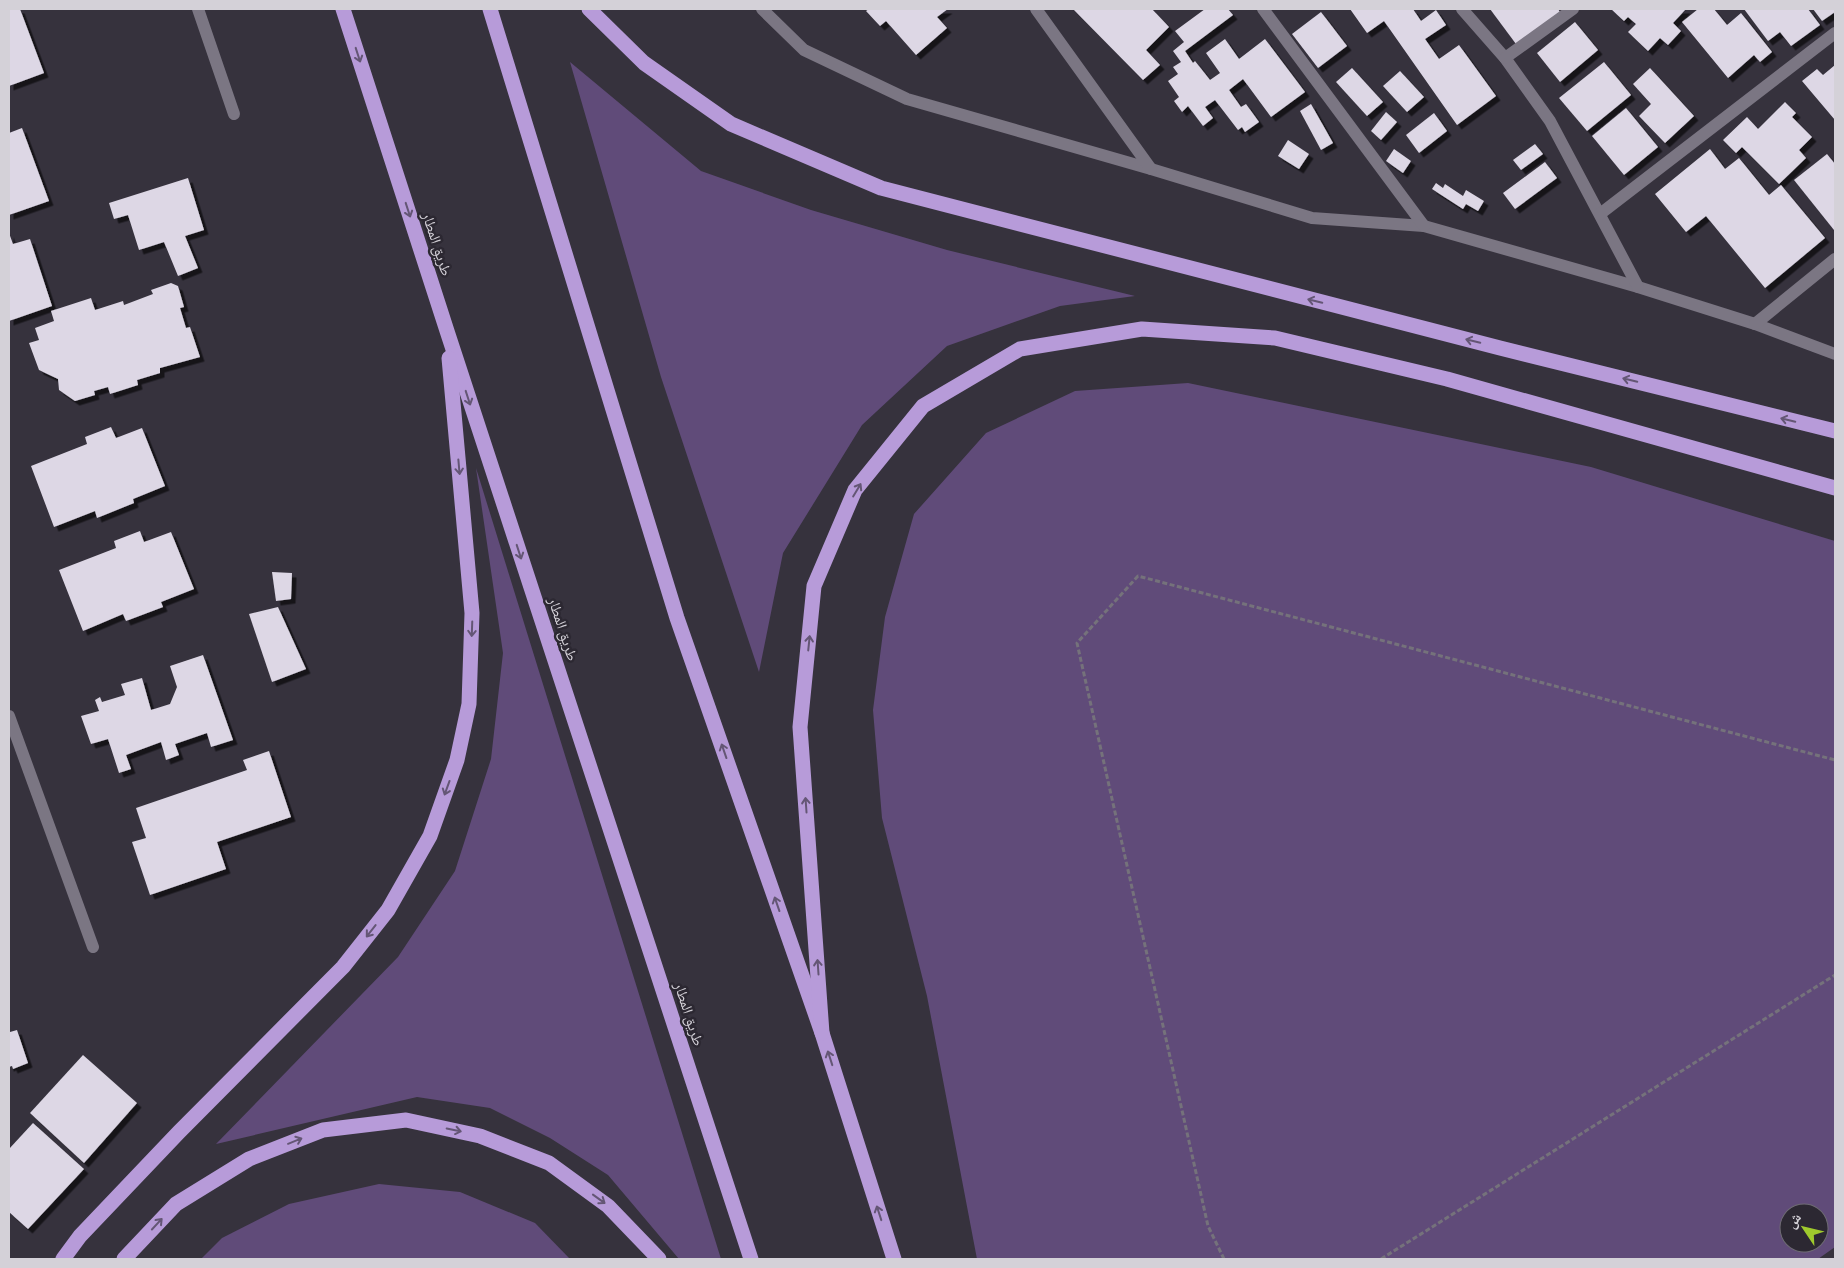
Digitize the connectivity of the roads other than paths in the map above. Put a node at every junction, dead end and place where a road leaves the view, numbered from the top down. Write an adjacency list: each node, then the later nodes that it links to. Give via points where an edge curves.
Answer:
1 (198, 9): 12 (street)
2 (343, 9): 19 (highway, طريق المطار, one-way to 19)
3 (490, 9): 25 (highway, one-way to 3, via 678,618)
4 (589, 9): 21 (highway, one-way to 4, via 881,188 731,124 644,64)
5 (762, 9): 13 (street, via 804,50 907,99)
6 (1036, 9): 13 (street)
7 (1263, 9): 15 (street)
8 (1462, 9): 11 (street)
9 (1573, 9): 11 (street)
10 (1835, 33): 14 (street)
11 (1505, 58): 14 (street, via 1550,121)
12 (234, 114)
13 (1151, 169): 15 (street, via 1312,218)
14 (1600, 214): 17 (street)
15 (1424, 226): 17 (street)
16 (1835, 259): 18 (street)
17 (1638, 287): 18 (street)
18 (1755, 324): 20 (street)
19 (446, 331): 26 (highway, one-way to 26, via 472,613 469,704 457,760 430,836 388,910 343,967 172,1139 80,1236); 29 (highway, طريق المطار, one-way to 29)
20 (1835, 354)
21 (1835, 431)
22 (1835, 488): 25 (highway, one-way to 22, via 800,727 814,586 856,490 923,406 1020,349 1142,329 1275,338 1447,379)
23 (9, 716): 24 (street)
24 (93, 947)
25 (822, 1033): 30 (highway, one-way to 25)
26 (63, 1259)
27 (124, 1259): 28 (highway, one-way to 28, via 176,1204 250,1159 323,1130 406,1120 480,1136 549,1163 608,1206)
28 (659, 1259)
29 (751, 1259)
30 (894, 1259)

